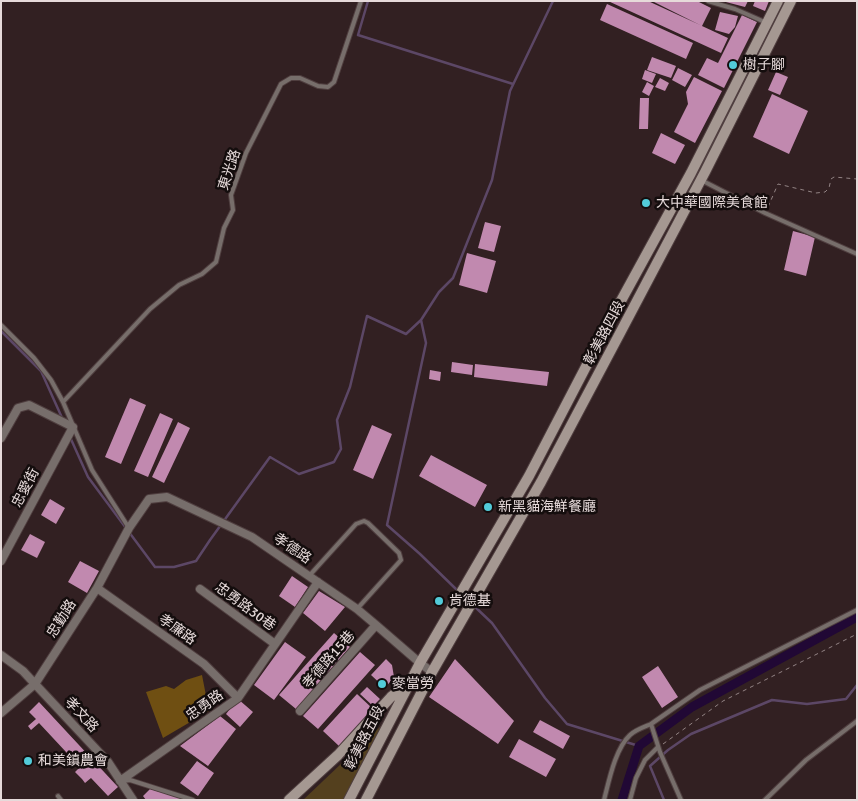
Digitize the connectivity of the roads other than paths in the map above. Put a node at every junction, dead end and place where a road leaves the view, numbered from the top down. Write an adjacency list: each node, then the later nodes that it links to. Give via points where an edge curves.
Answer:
1 (361, 1): 13 (lane, 東光路, via 334,82 328,87 291,78 281,84 246,153 231,195 233,210 224,228 216,262 202,274 179,284 150,309)
2 (708, 1): 5 (lane)
3 (778, 1): 5 (main road, 彰美路四段)
4 (791, 1): 6 (main road, 彰美路四段)
5 (766, 23): 6 (lane); 7 (main road, 彰美路四段)
6 (777, 29): 8 (main road, 彰美路四段)
7 (691, 173): 8 (lane); 11 (main road, 彰美路四段)
8 (701, 180): 9 (lane); 12 (main road, 彰美路四段)
9 (857, 254)
10 (1, 325): 13 (lane, via 34,358)
11 (605, 330): 12 (main road); 16 (main road, 彰美路四段)
12 (620, 335): 17 (main road, 彰美路四段)
13 (63, 402): 14 (lane)
14 (73, 427): 15 (street, via 29,405 18,408); 18 (lane, via 92,470); 19 (street, 忠愛街)
15 (1, 438)
16 (529, 476): 17 (main road); 29 (main road, 彰美路四段)
17 (541, 482): 30 (main road, 彰美路四段)
18 (129, 528): 20 (street, 孝德路, via 149,499 167,497 252,537); 22 (street, 忠勤路)
19 (1, 561)
20 (309, 576): 21 (street, 孝德路); 24 (lane, via 356,524 368,523 399,554 401,560)
21 (318, 582): 24 (street, 孝德路); 27 (street, 忠勇路)
22 (96, 588): 32 (street, 忠勤路); 33 (street, 孝廉路, via 204,664)
23 (200, 589): 27 (street, 忠勇路30巷)
24 (357, 609): 26 (street, 孝德路)
25 (857, 610): 37 (lane, via 700,690)
26 (376, 625): 29 (street, 孝德路); 34 (street, 孝德路15巷)
27 (275, 644): 33 (street, 忠勇路)
28 (1, 656): 32 (street, 孝文路)
29 (420, 663): 30 (street, 孝德路); 31 (main road, 彰美路五段)
30 (432, 672): 44 (main road, 彰美路五段)
31 (410, 681): 42 (main road); 43 (main road, 彰美路五段)
32 (36, 684): 35 (street, 忠勤路); 39 (street, 孝文路, via 108,762)
33 (238, 698): 39 (street, 忠勇路)
34 (300, 711)
35 (1, 713)
36 (857, 721): 48 (lane, via 806,760)
37 (651, 726): 38 (lane); 45 (lane, via 630,735 623,745 613,763)
38 (658, 747): 46 (lane, via 645,760); 47 (lane)
39 (120, 781): 40 (street, 孝文路); 41 (lane, via 130,780)
40 (133, 800)
41 (193, 800)
42 (289, 800)
43 (349, 800)
44 (366, 800)
45 (604, 800)
46 (630, 800)
47 (681, 800)
48 (765, 800)

